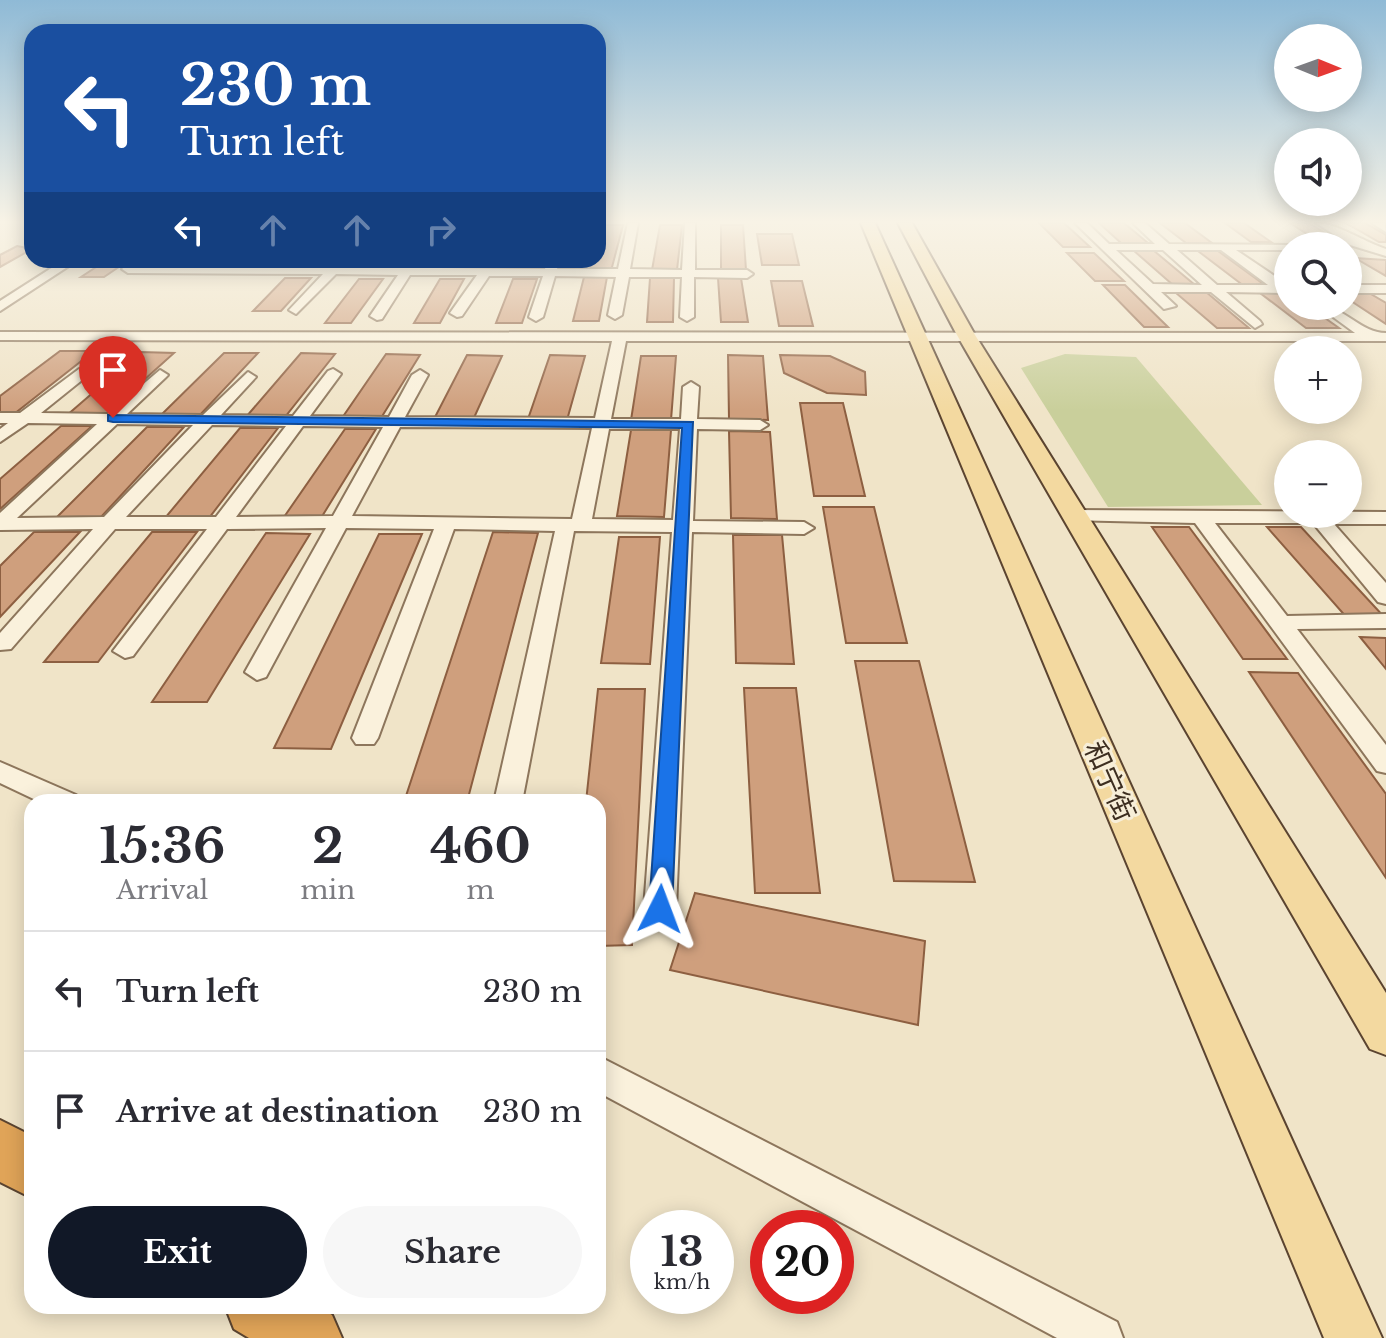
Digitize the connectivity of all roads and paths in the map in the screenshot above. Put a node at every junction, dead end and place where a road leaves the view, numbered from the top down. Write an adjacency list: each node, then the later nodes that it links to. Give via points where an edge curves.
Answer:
1 (28, 285): 17 (street)
2 (318, 285): 20 (street)
3 (395, 285): 23 (street)
4 (476, 285): 21 (street)
5 (546, 285): 24 (street)
6 (620, 285): 22 (street)
7 (686, 285): 25 (street)
8 (895, 285): 29 (main road, 和宁街)
9 (939, 285): 30 (main road)
10 (1144, 285): 12 (street)
11 (1209, 285): 13 (street)
12 (1147, 288): 13 (street); 18 (street)
13 (1212, 288): 14 (street); 27 (street)
14 (1274, 289)
15 (1362, 290): 16 (street)
16 (1383, 292)
17 (7, 298): 19 (street)
18 (1169, 306)
19 (0, 307)
20 (296, 310)
21 (457, 313)
22 (615, 315)
23 (377, 316)
24 (536, 317)
25 (687, 317)
26 (1349, 320): 32 (street)
27 (1255, 324)
28 (620, 335): 29 (street); 31 (street); 45 (street)
29 (916, 335): 30 (street); 82 (main road, 和宁街)
30 (966, 335): 32 (street); 49 (main road)
31 (0, 336)
32 (1378, 337)
33 (84, 372): 40 (street)
34 (333, 374): 43 (street)
35 (160, 375): 41 (street)
36 (420, 375): 44 (street)
37 (248, 377): 42 (street)
38 (691, 387): 46 (street)
39 (0, 418): 40 (street)
40 (25, 418): 41 (street); 48 (street)
41 (113, 418): 42 (street); 55 (street)
42 (208, 420): 43 (street); 60 (street)
43 (298, 421): 44 (street); 57 (street)
44 (393, 422): 45 (street); 54 (street)
45 (602, 424): 46 (street); 58 (street)
46 (688, 425): 47 (street); 59 (street)
47 (760, 425)
48 (0, 437)
49 (1074, 516): 50 (street); 75 (main road)
50 (1201, 517): 51 (street); 65 (street)
51 (1274, 517)
52 (1362, 518): 53 (street)
53 (1386, 518)
54 (339, 522): 56 (street); 57 (street); 68 (street)
55 (0, 523): 60 (street)
56 (446, 523): 58 (street); 69 (street)
57 (221, 524): 60 (street); 67 (street)
58 (574, 524): 59 (street); 73 (street)
59 (682, 525): 61 (street); 74 (street)
60 (107, 526): 66 (street)
61 (804, 528)
62 (1327, 528): 63 (street)
63 (1386, 597)
64 (1386, 621): 65 (street)
65 (1279, 623): 70 (street)
66 (3, 644)
67 (125, 651)
68 (257, 672)
69 (365, 738)
70 (1386, 764)
71 (0, 772): 72 (street)
72 (48, 794)
73 (510, 794)
74 (660, 909)
75 (1386, 1034)
76 (606, 1077): 81 (street)
77 (0, 1149): 78 (highway)
78 (24, 1164)
79 (270, 1314): 80 (highway)
80 (309, 1338)
81 (1101, 1338)
82 (1353, 1338)

